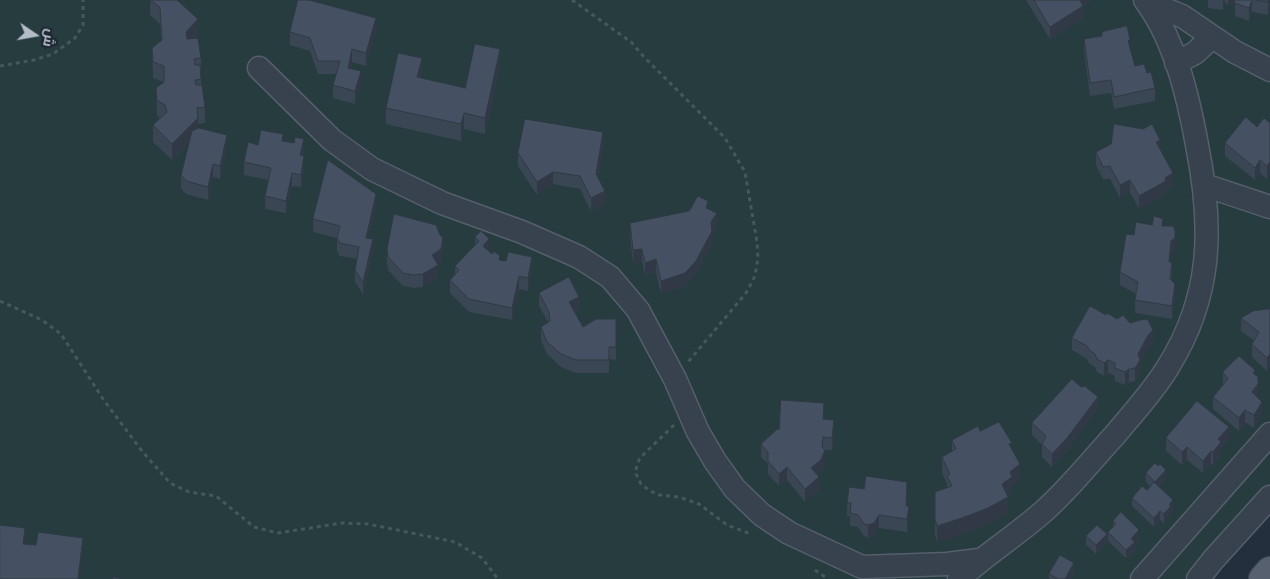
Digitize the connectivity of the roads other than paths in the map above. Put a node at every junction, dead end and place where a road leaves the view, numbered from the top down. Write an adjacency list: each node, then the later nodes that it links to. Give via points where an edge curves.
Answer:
1 (1146, 1): 2 (street, via 1182,16); 3 (street)
2 (1212, 37): 3 (street, via 1195,53); 5 (street)
3 (1176, 63): 6 (street, via 1192,118)
4 (259, 68): 11 (street, via 332,140 372,169 442,203 579,256 610,277 638,310 675,379 698,432 735,489 788,533)
5 (1270, 70)
6 (1204, 185): 7 (street); 10 (street, via 1208,250 1204,275 1190,324 1167,369 1068,488 1044,511)
7 (1270, 207)
8 (1270, 434): 13 (street)
9 (1270, 497): 14 (street)
10 (979, 560): 11 (street); 12 (street)
11 (865, 573)
12 (959, 579)
13 (1142, 579)
14 (1198, 579)

